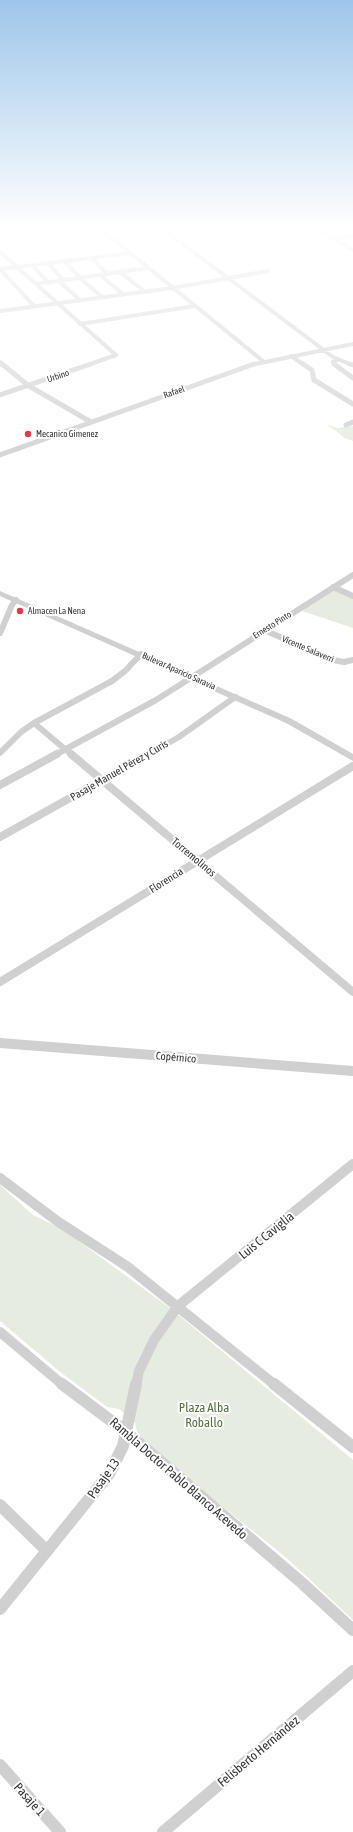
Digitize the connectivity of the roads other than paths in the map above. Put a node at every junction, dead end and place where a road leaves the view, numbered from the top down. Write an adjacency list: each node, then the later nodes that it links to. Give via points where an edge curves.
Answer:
1 (69, 314): 5 (street)
2 (141, 314): 5 (street)
3 (206, 314): 10 (street)
4 (277, 314): 7 (street)
5 (80, 324): 14 (street, Urbino, via 116,356)
6 (352, 344): 7 (street, Rafael)
7 (323, 350): 8 (street, Rafael); 9 (street)
8 (291, 356): 10 (street, Rafael); 16 (street, via 312,370 314,380)
9 (338, 360): 12 (street); 13 (street, via 333,362 334,364)
10 (263, 361): 17 (street, Rafael)
11 (0, 362): 14 (street)
12 (353, 365)
13 (353, 378)
14 (29, 386): 15 (street, Urbino); 17 (street)
15 (0, 395)
16 (353, 404)
17 (91, 422): 20 (street, Rafael)
18 (353, 422): 19 (street)
19 (346, 425)
20 (0, 455)
21 (353, 575): 22 (street, Ernesto Pinto)
22 (333, 587): 24 (street); 26 (street, Ernesto Pinto)
23 (0, 593): 25 (street, Bulevar Aparicio Saravia)
24 (353, 596)
25 (16, 600): 27 (street); 28 (street, Bulevar Aparicio Saravia)
26 (264, 630): 29 (street, Vicente Salaverri, via 333,660); 30 (street, Ernesto Pinto)
27 (0, 634)
28 (141, 654): 30 (street, Bulevar Aparicio Saravia); 32 (street, via 112,681)
29 (353, 660)
30 (192, 677): 31 (street, Bulevar Aparicio Saravia); 33 (street, Ernesto Pinto, via 156,700)
31 (235, 697): 35 (street, Bulevar Aparicio Saravia, via 289,721); 37 (street, Pasaje Manuel Pérez y Curis, via 178,737)
32 (34, 723): 33 (street, Torremolinos); 34 (street, via 20,732)
33 (66, 749): 37 (street, Torremolinos); 38 (street, Ernesto Pinto)
34 (0, 753)
35 (353, 758)
36 (353, 766): 40 (street, Florencia)
37 (102, 780): 39 (street, Pasaje Manuel Pérez y Curis); 40 (street, Torremolinos)
38 (0, 785)
39 (0, 837)
40 (198, 860): 41 (street, Florencia); 42 (street, Torremolinos)
41 (0, 982)
42 (353, 992)
43 (0, 1042): 44 (street, Copérnico)
44 (353, 1071)
45 (353, 1164): 47 (street, Luis C Caviglia)
46 (0, 1178): 47 (street, via 57,1221 117,1259)
47 (178, 1306): 49 (street, Pasaje 13, via 154,1340 138,1371); 50 (street)
48 (0, 1332): 49 (street, Rambla Doctor Pablo Blanco Acevedo, via 62,1384)
49 (126, 1432): 52 (street, Pasaje 13, via 123,1446 109,1474); 54 (street, Rambla Doctor Pablo Blanco Acevedo)
50 (353, 1447)
51 (0, 1505): 52 (street)
52 (46, 1550): 53 (street, Pasaje 13)
53 (0, 1609)
54 (353, 1630)
55 (353, 1671): 58 (street, Felisberto Hernández)
56 (0, 1765): 57 (street, Pasaje 1)
57 (60, 1832)
58 (163, 1832)

